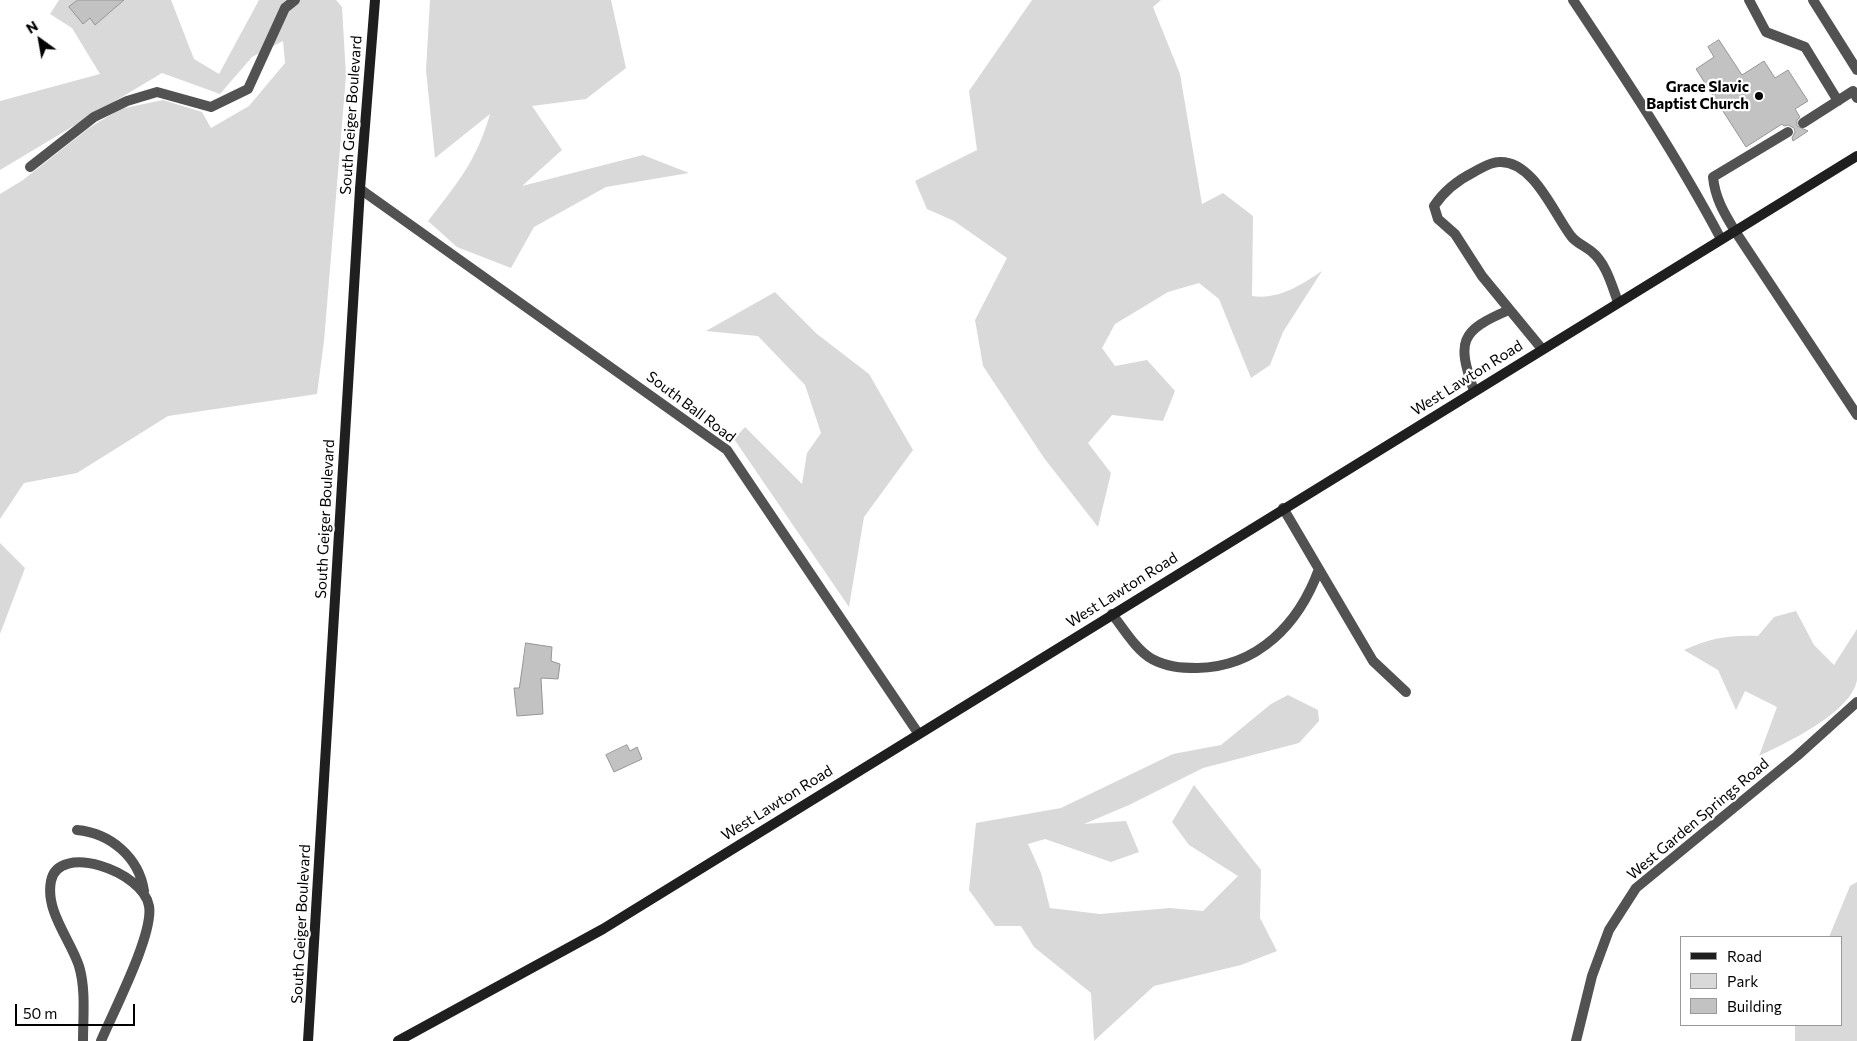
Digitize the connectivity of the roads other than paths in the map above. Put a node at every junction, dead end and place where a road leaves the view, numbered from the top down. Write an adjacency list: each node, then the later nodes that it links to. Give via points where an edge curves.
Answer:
1 (294, 0): 12 (street, via 285,8 248,89 211,107 157,92 127,101 94,117)
2 (375, 0): 13 (street, South Geiger Boulevard)
3 (1573, 0): 15 (street, via 1660,134)
4 (1749, 0): 8 (street, via 1766,32 1805,47)
5 (1813, 0): 6 (street)
6 (1857, 70)
7 (1856, 92): 8 (street)
8 (1838, 101): 9 (street)
9 (1803, 122)
10 (1788, 132): 14 (street, via 1713,177 1722,211)
11 (1857, 156): 14 (street, West Lawton Road)
12 (30, 167)
13 (360, 189): 26 (street, South Ball Road, via 727,450); 31 (street, South Geiger Boulevard)
14 (1735, 231): 15 (street, West Lawton Road); 20 (street)
15 (1721, 239): 16 (street, West Lawton Road)
16 (1618, 302): 17 (street, via 1600,261 1571,236 1543,192 1520,170 1509,163 1499,162 1459,180 1434,206 1438,219 1455,234); 18 (street, West Lawton Road)
17 (1509, 310): 18 (street); 19 (street, via 1483,321 1470,332 1464,344 1464,362)
18 (1542, 349): 19 (street, West Lawton Road)
19 (1474, 391): 21 (street, West Lawton Road)
20 (1857, 416)
21 (1283, 508): 22 (street); 23 (street, West Lawton Road)
22 (1318, 569): 23 (street, via 1304,602 1272,641 1256,653 1215,668 1180,668 1151,659); 24 (street, via 1373,661)
23 (1112, 614): 26 (street, West Lawton Road)
24 (1406, 692)
25 (1857, 702): 33 (street, West Garden Springs Road, via 1797,756 1636,888 1609,930 1592,976)
26 (918, 733): 32 (street, West Lawton Road, via 604,929)
27 (77, 830): 28 (street, via 104,836 121,849 136,868)
28 (144, 891): 29 (street, via 125,876 92,864 73,862 53,873 50,896 56,918 79,966); 30 (street, via 149,906 146,931)
29 (83, 1041)
30 (101, 1041)
31 (308, 1041)
32 (398, 1041)
33 (1576, 1041)

